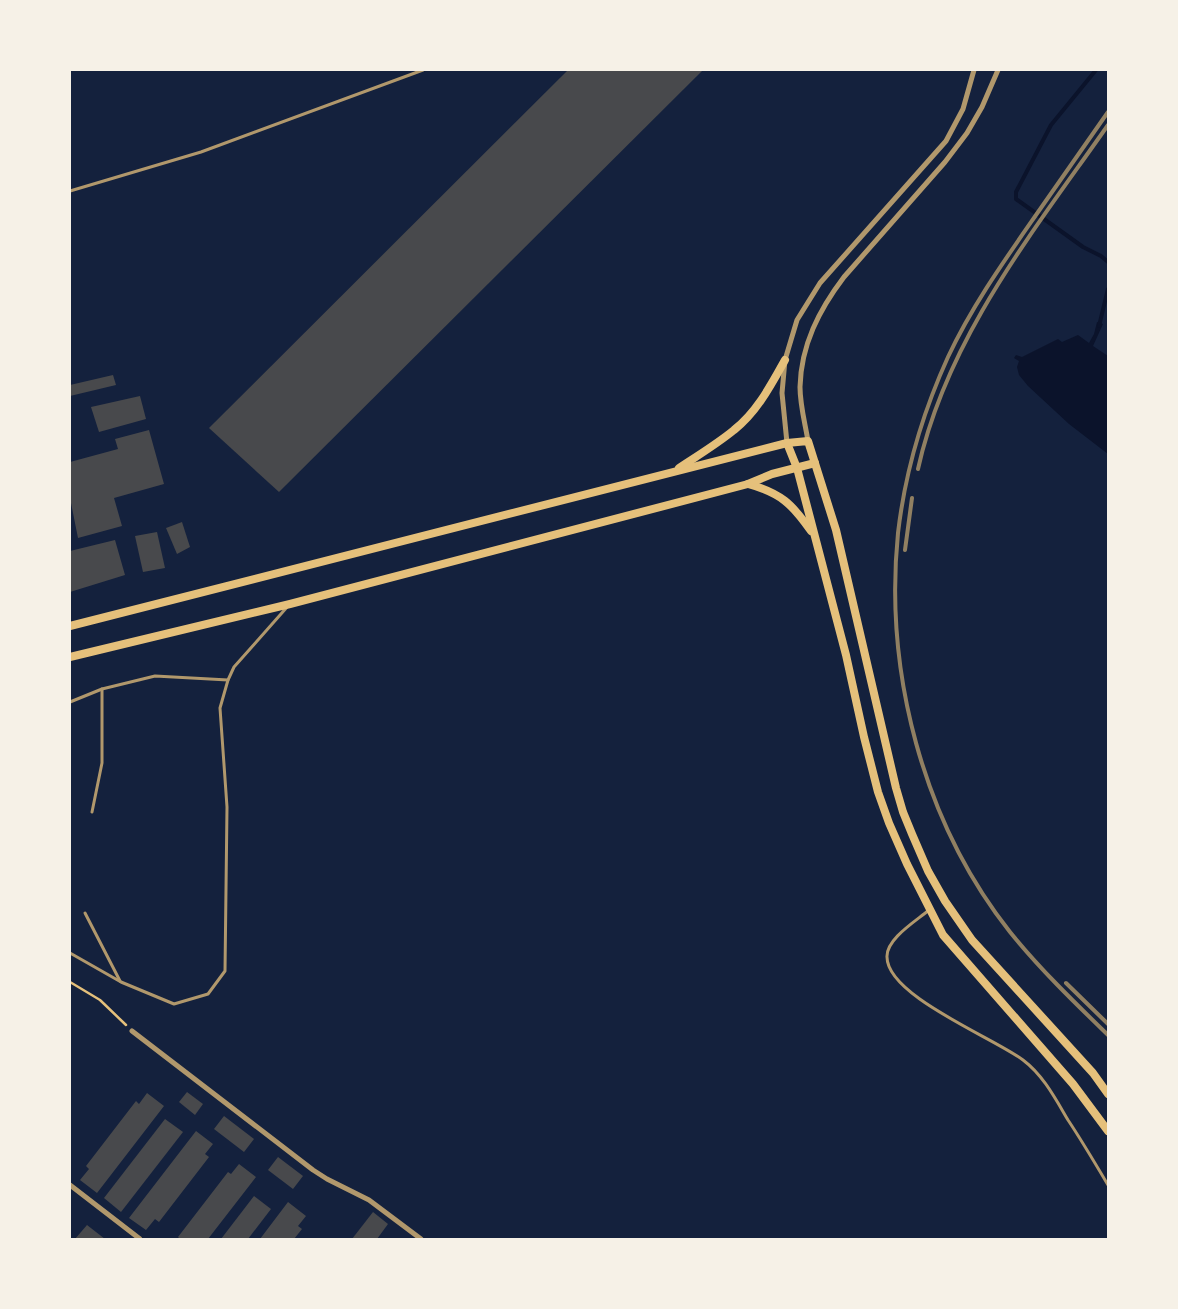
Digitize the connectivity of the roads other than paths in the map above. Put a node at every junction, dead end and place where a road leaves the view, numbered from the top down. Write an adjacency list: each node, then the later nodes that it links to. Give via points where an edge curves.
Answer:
1 (423, 70): 4 (lane, via 201,152)
2 (974, 70): 5 (street, via 963,110 946,141 820,283 797,320)
3 (998, 70): 6 (street, via 967,133 844,277 816,318 805,350 800,387)
4 (70, 191)
5 (785, 360): 7 (street, via 782,393); 10 (main road, via 768,390 734,430)
6 (808, 441): 7 (main road); 8 (main road)
7 (787, 443): 9 (main road); 10 (main road)
8 (815, 463): 9 (main road); 20 (main road, via 836,530 903,812 928,871)
9 (797, 468): 11 (main road); 12 (main road)
10 (673, 472): 14 (main road)
11 (748, 484): 12 (main road, via 791,504); 13 (main road)
12 (814, 534): 21 (main road, via 878,792 907,864)
13 (290, 604): 15 (main road); 16 (lane, via 234,667)
14 (70, 626)
15 (70, 657)
16 (228, 680): 17 (lane, via 155,676); 24 (lane, via 220,708 227,808 225,971 208,994 174,1004)
17 (102, 689): 18 (lane); 19 (lane, via 102,763)
18 (70, 702)
19 (92, 812)
20 (946, 901): 21 (main road); 26 (main road, via 972,940 1093,1073)
21 (930, 909): 27 (main road, via 943,936 1073,1084); 29 (lane, via 893,940 886,956 890,969 906,989 931,1008 1023,1060 1045,1082)
22 (85, 913): 24 (lane)
23 (70, 953): 24 (lane)
24 (121, 982)
25 (132, 1031): 31 (street, via 313,1170 369,1200)
26 (1108, 1094)
27 (1108, 1130)
28 (70, 1185): 30 (street)
29 (1108, 1185)
30 (140, 1239)
31 (421, 1239)

